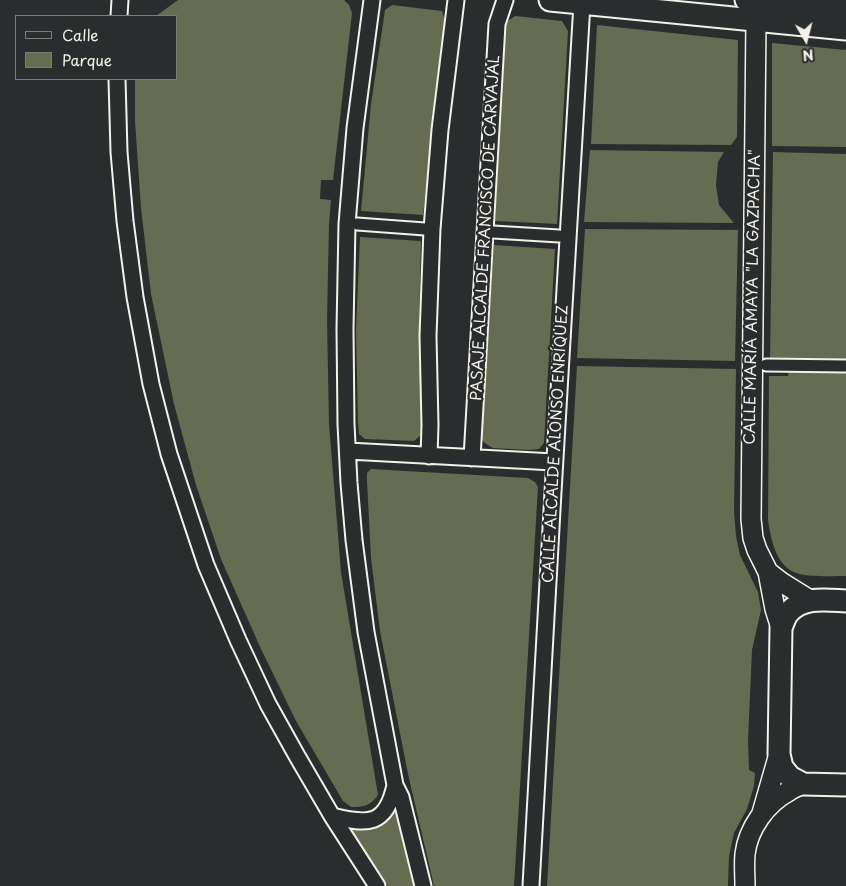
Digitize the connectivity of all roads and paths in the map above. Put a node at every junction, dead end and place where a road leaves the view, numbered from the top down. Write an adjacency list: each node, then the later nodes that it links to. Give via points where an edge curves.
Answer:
1 (120, 0): 10 (street)
2 (372, 0): 20 (street, via 355,128 347,224)
3 (456, 0): 21 (street, via 432,229 428,336)
4 (505, 0): 22 (street, PASAJE ALCALDE FRANCISCO DE CARVAJAL, via 497,24)
5 (550, 0): 8 (main road)
6 (746, 0): 7 (main road)
7 (774, 1): 9 (main road)
8 (582, 3): 11 (main road); 23 (street, CALLE ALCALDE ALONSO ENRÍQUEZ)
9 (846, 10)
10 (119, 15)
11 (756, 20): 12 (main road); 24 (street, CALLE MARÍA AMAYA "LA GAZPACHA", via 751,519 753,538)
12 (846, 28)
13 (118, 80): 33 (street, via 119,152 135,297 151,384 169,454 206,565 238,640 268,704)
14 (357, 224): 15 (street)
15 (425, 229)
16 (493, 232): 17 (street)
17 (558, 236)
18 (766, 365): 19 (street)
19 (846, 366)
20 (348, 451): 21 (street); 30 (street, via 354,540 366,632)
21 (429, 456): 22 (street)
22 (472, 458): 23 (street)
23 (554, 462): 36 (street, CALLE ALCALDE ALONSO ENRÍQUEZ)
24 (768, 572): 25 (street, CALLE MARÍA AMAYA "LA GAZPACHA"); 27 (street, CALLE MARÍA AMAYA "LA GAZPACHA")
25 (810, 600): 26 (main road); 27 (main road, via 787,614)
26 (846, 600)
27 (781, 628): 28 (main road)
28 (779, 754): 29 (main road, via 782,767 790,777); 32 (street)
29 (803, 784): 31 (main road); 32 (street, via 788,791)
30 (395, 785): 33 (street, via 392,800 374,820 363,822); 35 (street, via 402,797)
31 (846, 785)
32 (762, 814): 37 (street, via 745,853)
33 (332, 816): 34 (street)
34 (377, 886)
35 (423, 886)
36 (531, 886)
37 (745, 886)

